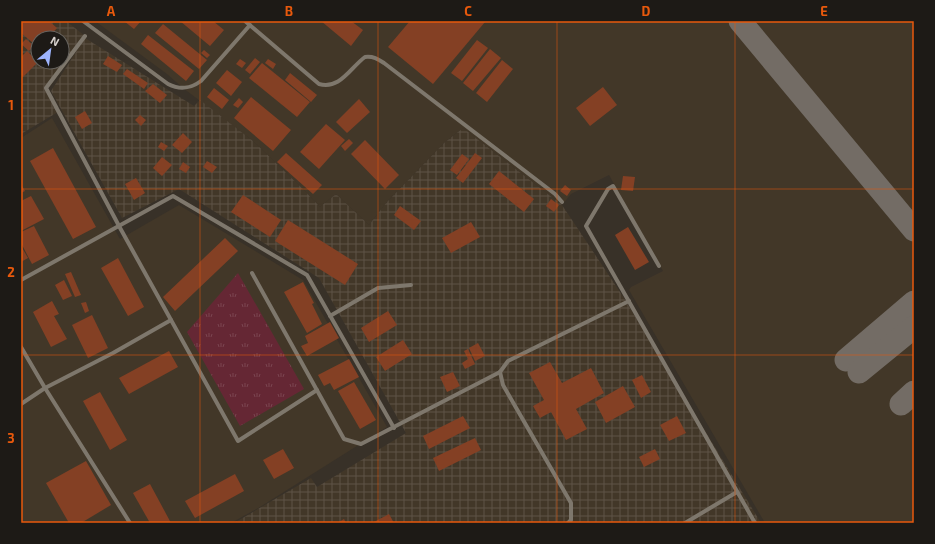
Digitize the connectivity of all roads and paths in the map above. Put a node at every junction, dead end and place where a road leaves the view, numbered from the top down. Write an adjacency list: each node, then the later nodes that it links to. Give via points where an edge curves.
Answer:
1 (84, 21): 3 (lane, via 176,88 192,87 201,81)
2 (245, 21): 3 (lane)
3 (250, 25): 5 (lane, via 319,84 326,86 339,81 365,57 376,58 555,194)
4 (85, 36): 6 (lane, via 46,88)
5 (562, 202)
6 (119, 226): 9 (lane); 12 (lane, via 173,196 307,276); 13 (lane)
7 (658, 266): 11 (lane, via 613,186 608,189 586,226)
8 (252, 272): 17 (lane)
9 (21, 280)
10 (410, 285): 12 (lane, via 378,288)
11 (629, 301): 15 (lane, via 508,361); 20 (lane)
12 (330, 316): 19 (lane)
13 (171, 320): 16 (lane); 17 (lane, via 238,440)
14 (21, 347): 16 (lane)
15 (500, 372): 19 (lane); 22 (lane, via 503,385 571,503 571,520)
16 (45, 388): 18 (lane); 21 (lane)
17 (317, 390): 19 (lane, via 344,439 361,444)
18 (21, 404)
19 (394, 428)
20 (737, 492): 23 (lane); 24 (lane)
21 (130, 523)
22 (568, 523)
23 (685, 523)
24 (755, 523)

